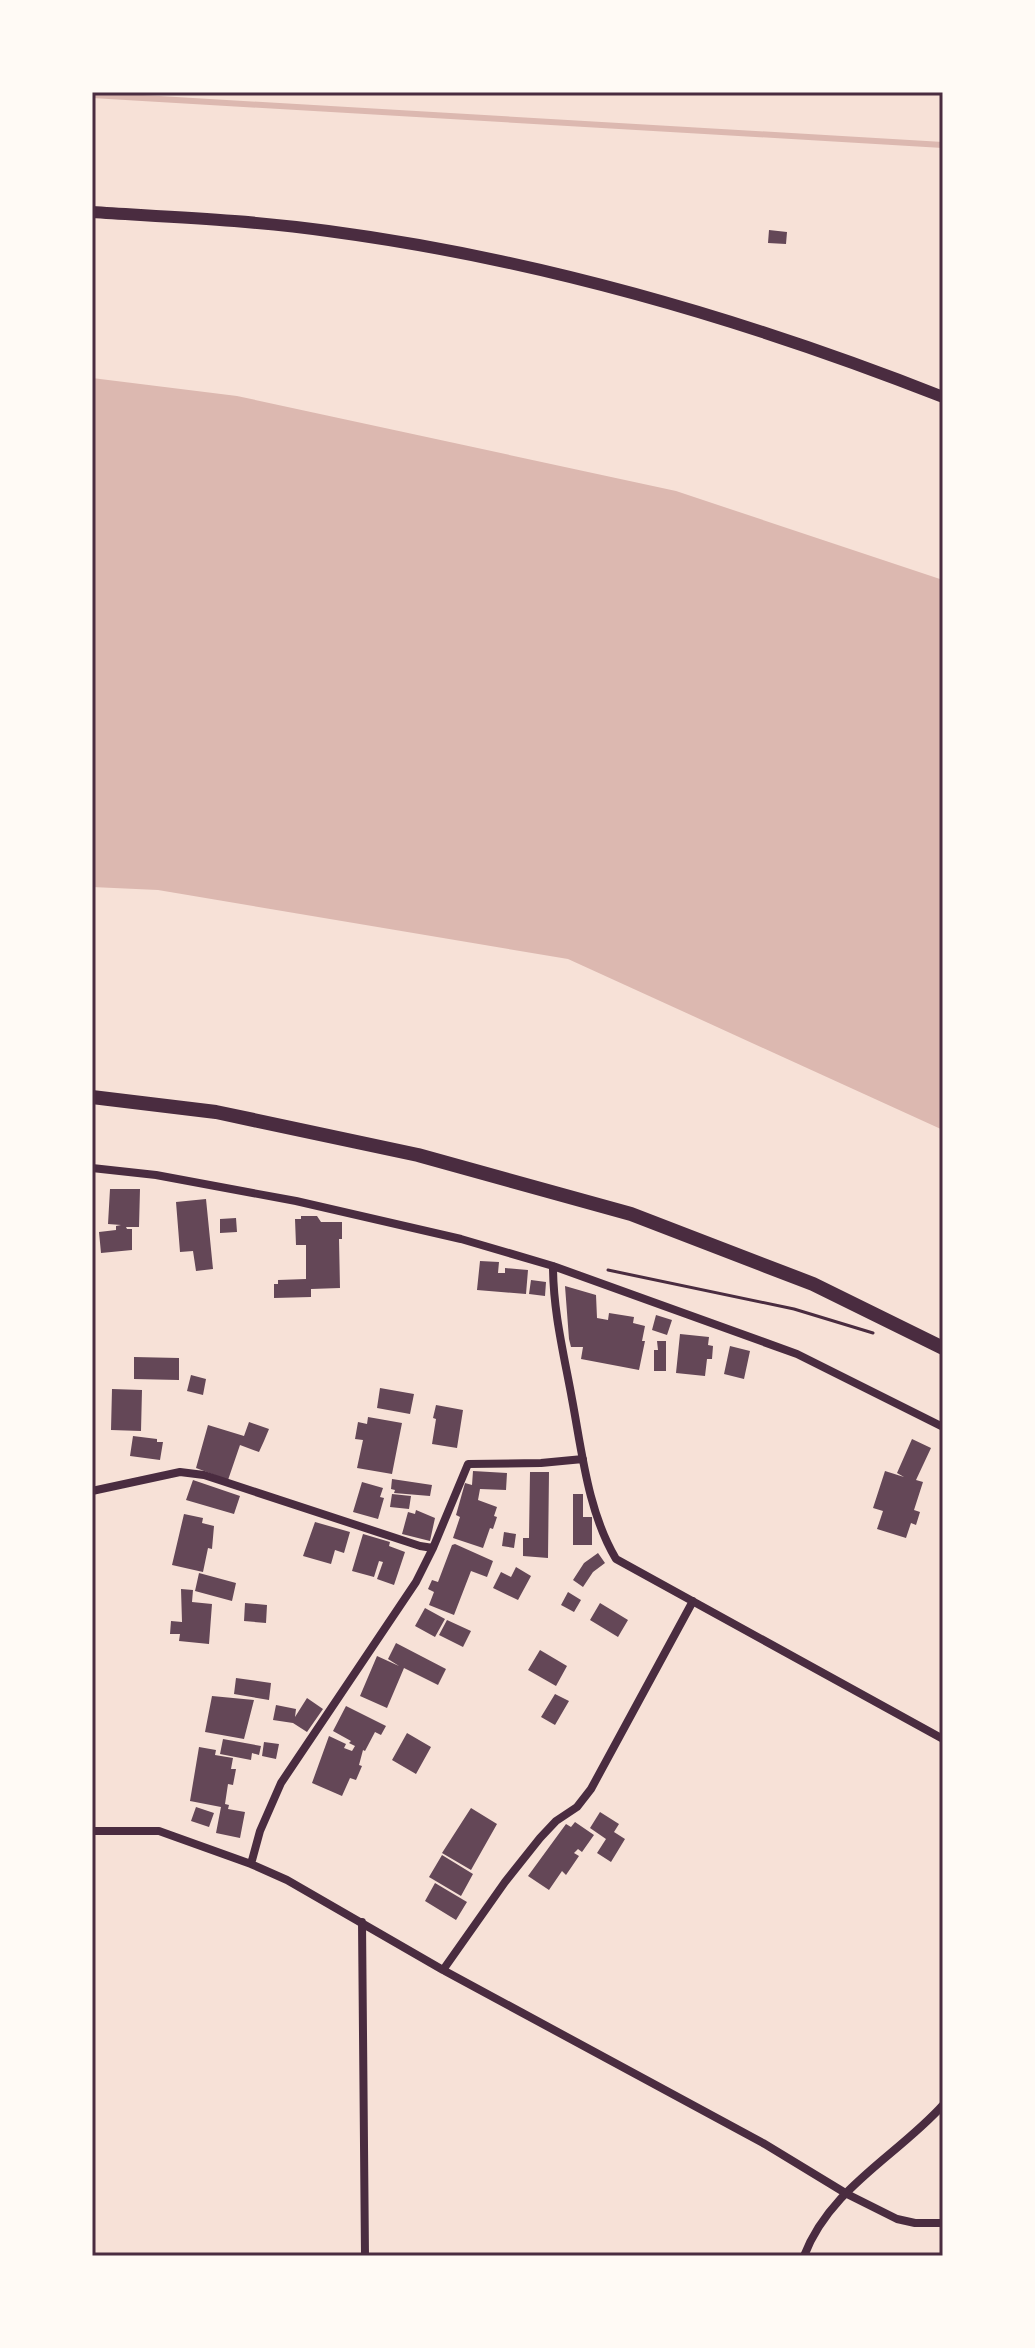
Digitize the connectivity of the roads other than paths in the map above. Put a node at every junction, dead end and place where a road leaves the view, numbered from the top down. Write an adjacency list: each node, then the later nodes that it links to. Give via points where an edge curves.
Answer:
1 (92, 212): 2 (street, via 327,230 475,256 619,289 755,329)
2 (943, 397)
3 (92, 1097): 6 (main road, via 216,1112 402,1152 631,1214 813,1284)
4 (92, 1168): 5 (street, via 296,1201)
5 (553, 1266): 7 (street, via 797,1354); 8 (street, via 553,1299)
6 (943, 1348)
7 (943, 1427)
8 (583, 1459): 10 (street, via 468,1464); 11 (street, via 606,1542 616,1559)
9 (92, 1491): 10 (street, via 180,1472 204,1475)
10 (433, 1548): 14 (street, via 416,1582 281,1783)
11 (693, 1601): 12 (street); 16 (street, via 591,1789 540,1838)
12 (943, 1739)
13 (92, 1831): 14 (street, via 159,1831)
14 (251, 1864): 15 (street)
15 (362, 1922): 16 (street); 20 (street)
16 (443, 1970): 18 (street)
17 (943, 2105): 18 (street)
18 (847, 2194): 19 (street, via 897,2219); 21 (street, via 819,2223)
19 (943, 2223)
20 (365, 2256)
21 (804, 2256)

